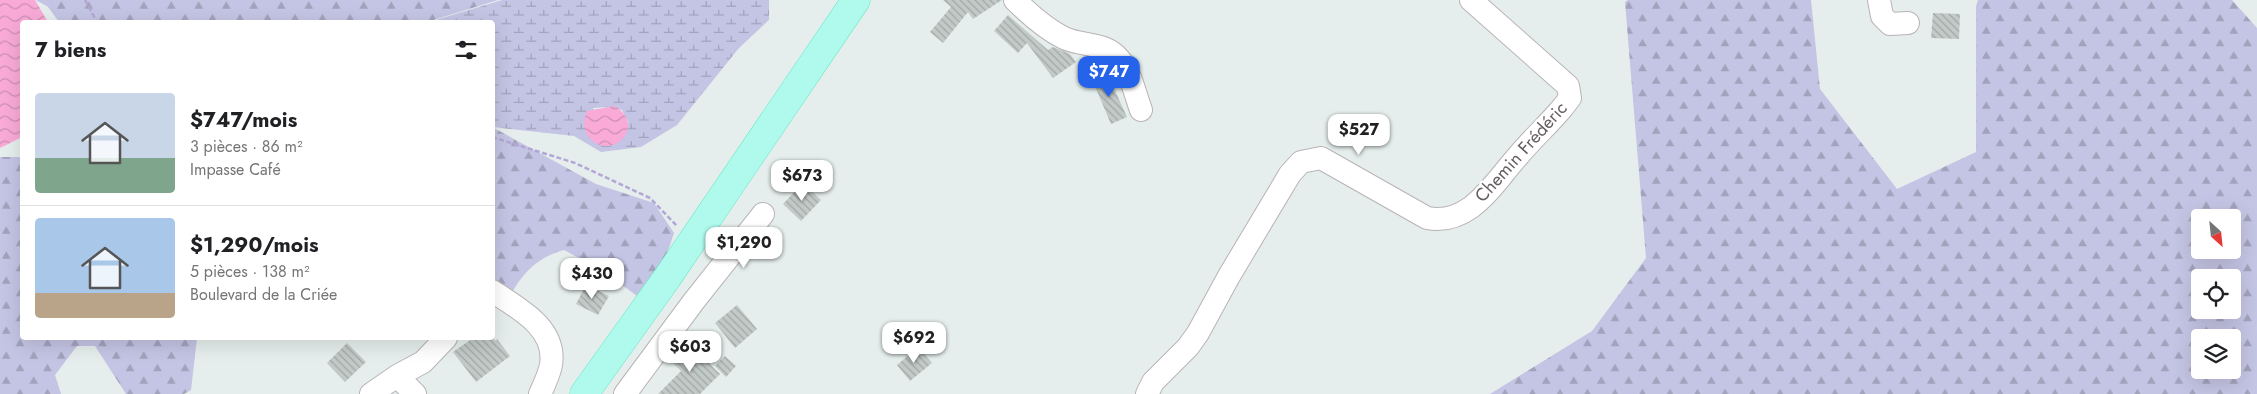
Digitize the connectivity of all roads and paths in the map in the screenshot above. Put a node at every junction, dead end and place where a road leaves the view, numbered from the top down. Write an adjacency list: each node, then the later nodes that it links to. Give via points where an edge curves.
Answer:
1 (85, 0): 6 (path)
2 (856, 0): 11 (main road)
3 (1015, 0): 8 (street, via 1029,14 1065,38 1111,50 1121,60)
4 (1471, 0): 22 (street, Chemin Frédéric, via 1568,86 1570,98 1563,107 1476,204 1445,219 1427,218 1321,158 1301,162 1290,174 1198,334 1152,382)
5 (1879, 0): 7 (street, via 1882,16 1890,24)
6 (96, 20)
7 (1908, 23)
8 (1141, 110)
9 (495, 138): 11 (path, via 575,163 650,198)
10 (763, 214): 14 (street)
11 (692, 242): 12 (main road)
12 (667, 278): 14 (street); 20 (main road)
13 (495, 293): 19 (street, via 529,316 546,337 552,351)
14 (694, 301): 21 (street)
15 (444, 340): 16 (street, via 423,362)
16 (396, 376): 17 (street); 18 (street)
17 (372, 394)
18 (415, 394)
19 (540, 394)
20 (584, 394)
21 (625, 394)
22 (1146, 394)

